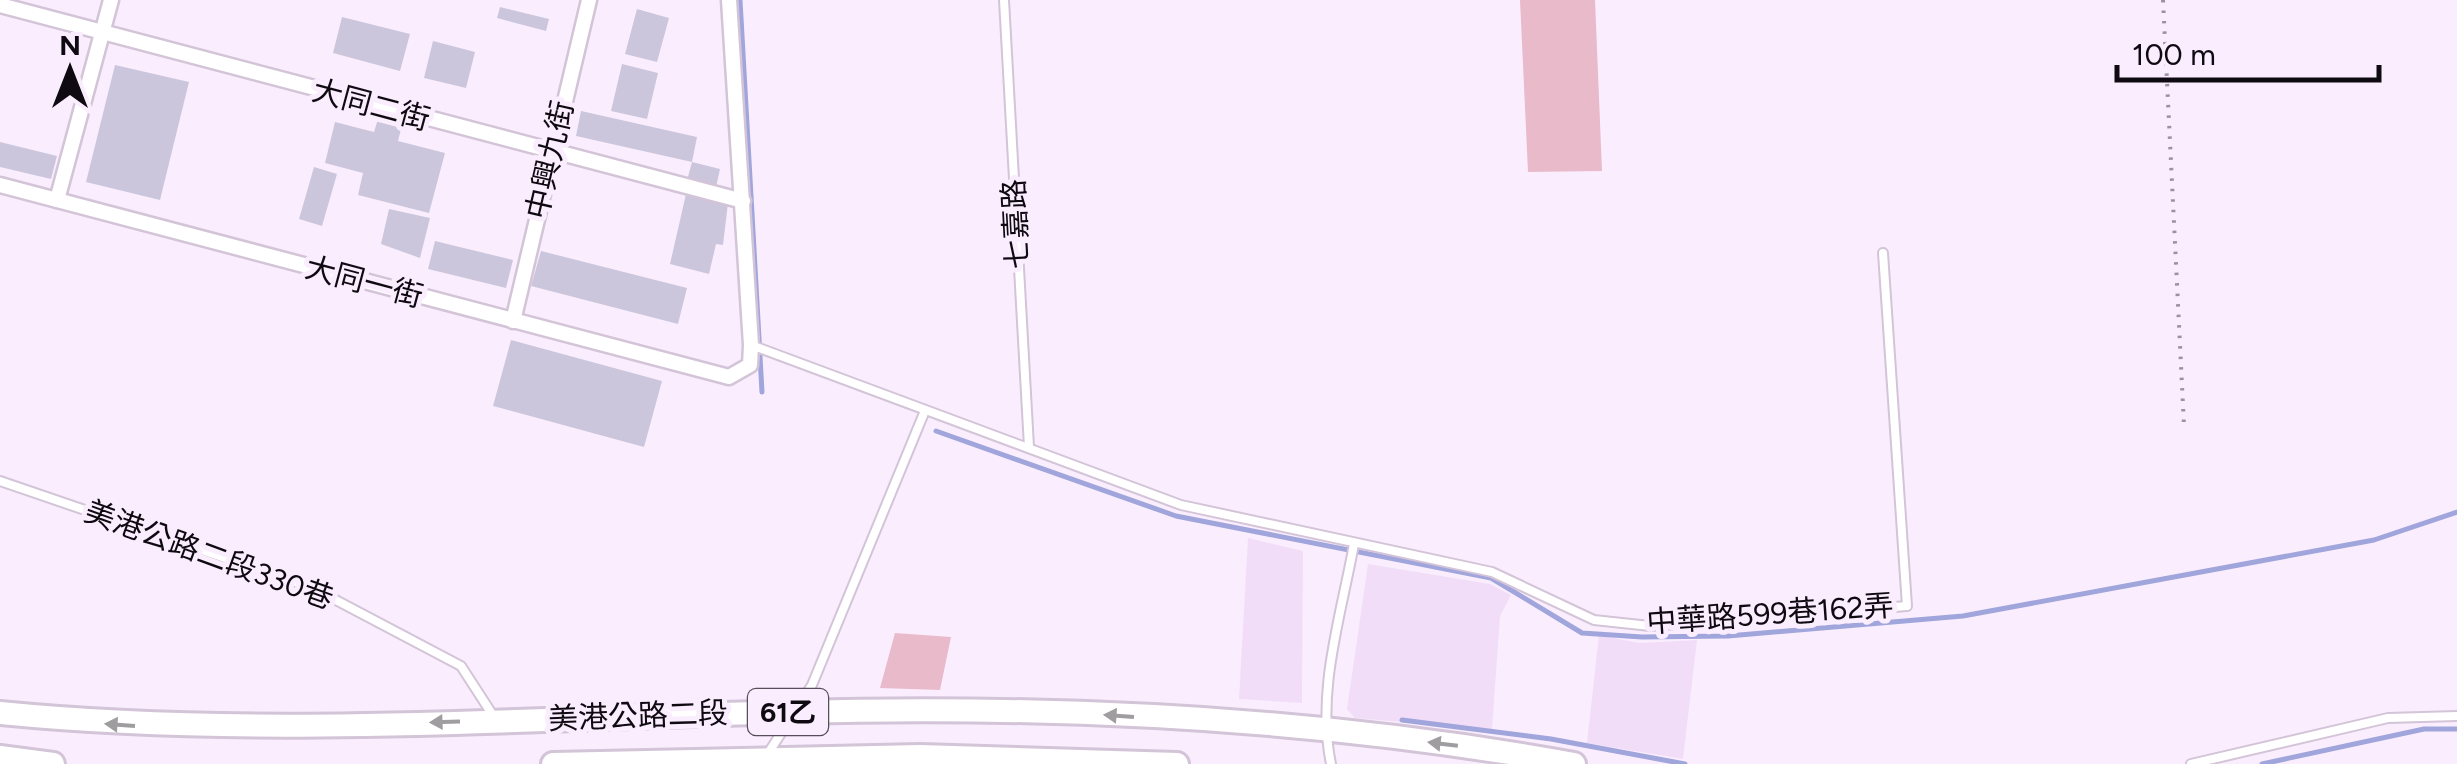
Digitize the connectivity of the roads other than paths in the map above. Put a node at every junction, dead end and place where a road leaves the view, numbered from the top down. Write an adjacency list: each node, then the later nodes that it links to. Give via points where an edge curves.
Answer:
1 (112, 0): 6 (street)
2 (589, 0): 7 (street, 中興九街)
3 (729, 0): 10 (street)
4 (1004, 0): 15 (lane, 七嘉路)
5 (0, 5): 6 (street, 大同二街)
6 (102, 33): 7 (street, 大同二街); 9 (street)
7 (550, 154): 10 (street, 大同二街); 12 (street, 中興九街)
8 (0, 184): 9 (street, 大同一街)
9 (57, 200): 12 (street, 大同一街)
10 (742, 201): 13 (street)
11 (1883, 253): 17 (lane, 中華路599巷162弄, via 1907,606 1650,626 1594,620 1492,572)
12 (512, 321): 13 (street, 大同一街, via 729,377 750,365)
13 (752, 345): 14 (lane)
14 (924, 413): 15 (lane); 18 (lane, via 812,685)
15 (1029, 447): 17 (lane, via 1181,505)
16 (0, 481): 21 (lane, 美港公路二段330巷, via 313,588 460,666)
17 (1354, 544): 22 (lane)
18 (794, 712): 21 (main road, 美港公路二段 / 61乙); 22 (main road, 美港公路二段 / 61乙, one-way to 18, via 1090,714); 24 (lane)
19 (0, 714): 21 (main road, 美港公路二段 / 61乙, one-way to 19, via 271,728 130,726)
20 (2457, 716): 30 (lane, via 2388,718)
21 (496, 721)
22 (1324, 728): 28 (lane); 29 (main road, 美港公路二段 / 61乙, one-way to 22)
23 (0, 757): 25 (main road)
24 (765, 760): 26 (main road, 美港公路二段 / 61乙); 27 (main road, 美港公路二段 / 61乙)
25 (53, 764)
26 (553, 764)
27 (1177, 764)
28 (1331, 764)
29 (1574, 764)
30 (2191, 764)

